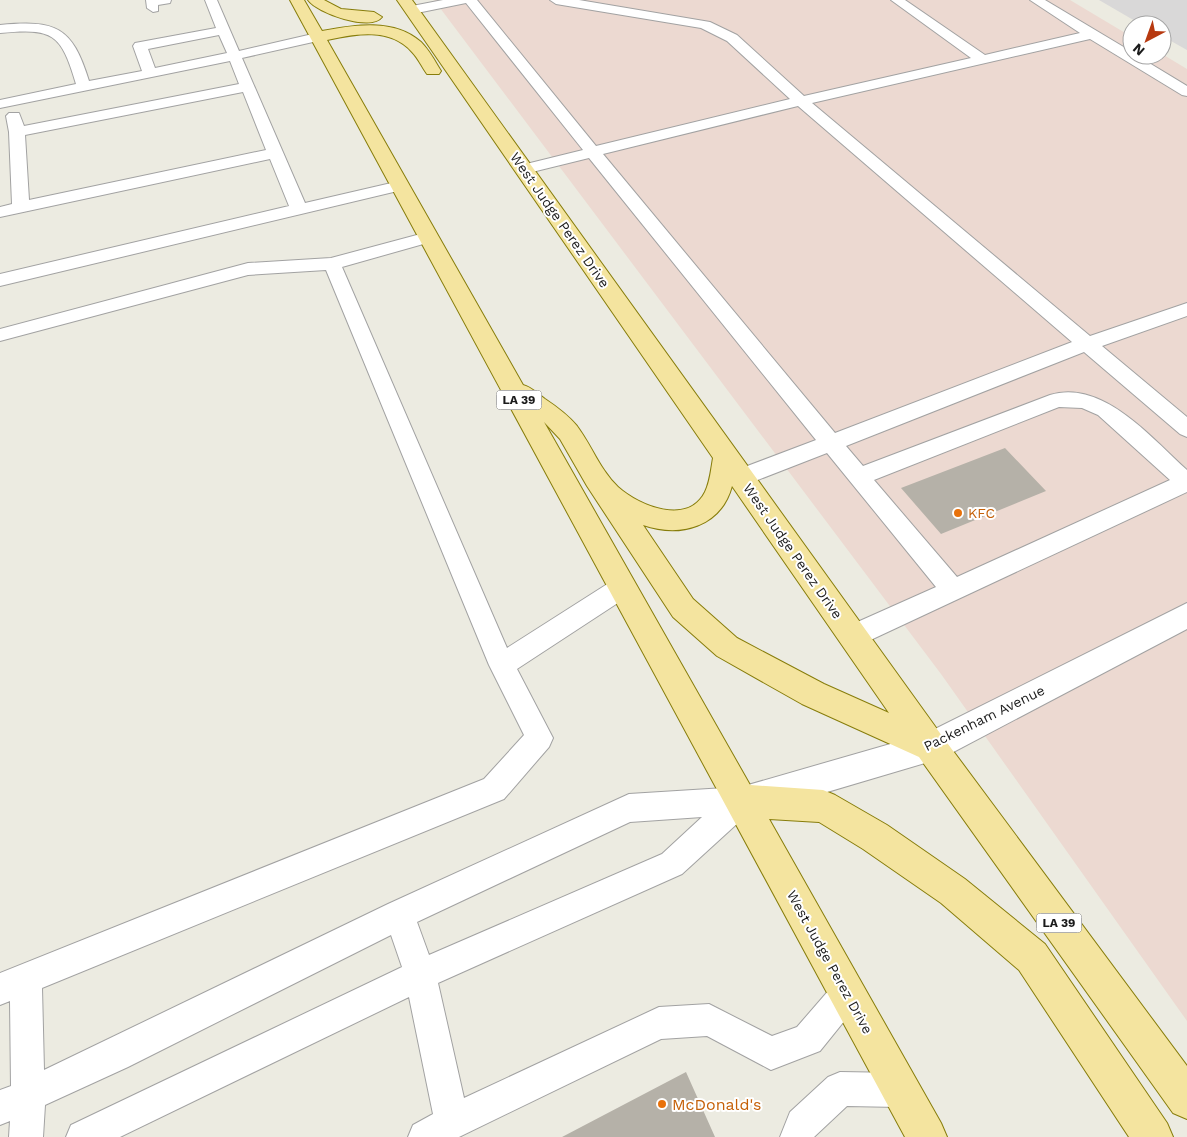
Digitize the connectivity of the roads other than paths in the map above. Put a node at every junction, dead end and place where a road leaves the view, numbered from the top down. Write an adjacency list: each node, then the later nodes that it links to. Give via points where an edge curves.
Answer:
1 (211, 0): 13 (lane)
2 (297, 0): 15 (main road, West Judge Perez Drive / LA 39)
3 (315, 0): 11 (main road, via 333,12 352,17)
4 (462, 0): 11 (lane)
5 (470, 0): 29 (lane)
6 (556, 0): 24 (lane, via 705,25 732,38)
7 (897, 0): 17 (lane)
8 (1036, 0): 14 (lane)
9 (171, 2): 10 (lane, via 151,2)
10 (153, 8)
11 (400, 10): 26 (main road, West Judge Perez Drive / LA 39)
12 (0, 29): 21 (lane, via 27,26 55,31 66,38 76,58)
13 (224, 30): 16 (lane); 18 (lane, via 163,35 140,46)
14 (1092, 34): 17 (lane); 22 (lane)
15 (317, 36): 16 (lane); 20 (main road, via 374,29 398,34 414,44); 31 (main road, West Judge Perez Drive / LA 39)
16 (234, 56): 18 (lane); 19 (lane)
17 (982, 59): 24 (lane)
18 (150, 74): 21 (lane)
19 (247, 87): 27 (lane); 28 (lane)
20 (443, 87)
21 (84, 88): 25 (lane)
22 (1187, 92)
23 (456, 99): 26 (main road)
24 (801, 101): 29 (lane); 40 (lane)
25 (6, 103): 27 (lane)
26 (494, 127): 30 (main road, West Judge Perez Drive / LA 39)
27 (17, 132): 32 (lane)
28 (277, 153): 32 (lane); 33 (lane)
29 (592, 153): 30 (lane); 43 (lane)
30 (524, 169): 44 (main road, West Judge Perez Drive / LA 39)
31 (400, 186): 33 (lane); 35 (main road, West Judge Perez Drive / LA 39)
32 (21, 207): 34 (lane)
33 (299, 209): 37 (lane)
34 (0, 212)
35 (428, 237): 36 (lane); 41 (main road, West Judge Perez Drive / LA 39)
36 (332, 264): 39 (lane, via 248,269); 53 (lane)
37 (0, 280)
38 (1187, 309): 40 (lane)
39 (0, 335)
40 (1087, 344): 42 (lane); 43 (lane)
41 (512, 387): 48 (main road, via 562,424); 49 (main road, West Judge Perez Drive / LA 39)
42 (1187, 429)
43 (830, 443): 45 (lane); 46 (lane)
44 (726, 456): 45 (main road, West Judge Perez Drive / LA 39); 48 (main road, via 715,499 706,509 687,520 659,520 640,514)
45 (742, 477): 52 (main road, West Judge Perez Drive / LA 39)
46 (858, 477): 47 (lane, via 1057,400 1072,398 1105,410); 50 (lane)
47 (1186, 482): 50 (lane)
48 (608, 494): 54 (main road, via 684,608 728,647 813,694)
49 (621, 588): 53 (lane); 55 (main road, West Judge Perez Drive / LA 39)
50 (953, 590): 52 (lane)
51 (1187, 615): 54 (street, Packenham Avenue)
52 (853, 636): 54 (main road, West Judge Perez Drive / LA 39)
53 (502, 665): 58 (lane, via 539,738 494,789)
54 (931, 747): 55 (street, Packenham Avenue); 61 (main road, West Judge Perez Drive / LA 39)
55 (741, 801): 56 (lane, via 628,808); 57 (lane, via 672,864); 59 (main road, West Judge Perez Drive / LA 39); 68 (main road, via 823,806 875,837 952,891 1032,957)
56 (399, 915): 57 (lane); 62 (lane)
57 (420, 975): 63 (lane); 65 (lane)
58 (13, 984): 62 (lane)
59 (847, 993): 60 (main road, West Judge Perez Drive / LA 39); 63 (lane, via 808,1039 771,1053 709,1020 660,1023)
60 (899, 1090): 66 (lane, via 840,1089 802,1124); 67 (main road, West Judge Perez Drive / LA 39)
61 (1185, 1091)
62 (14, 1102): 64 (lane)
63 (438, 1129)
64 (26, 1137)
65 (83, 1137)
66 (796, 1137)
67 (926, 1137)
68 (1153, 1137)

